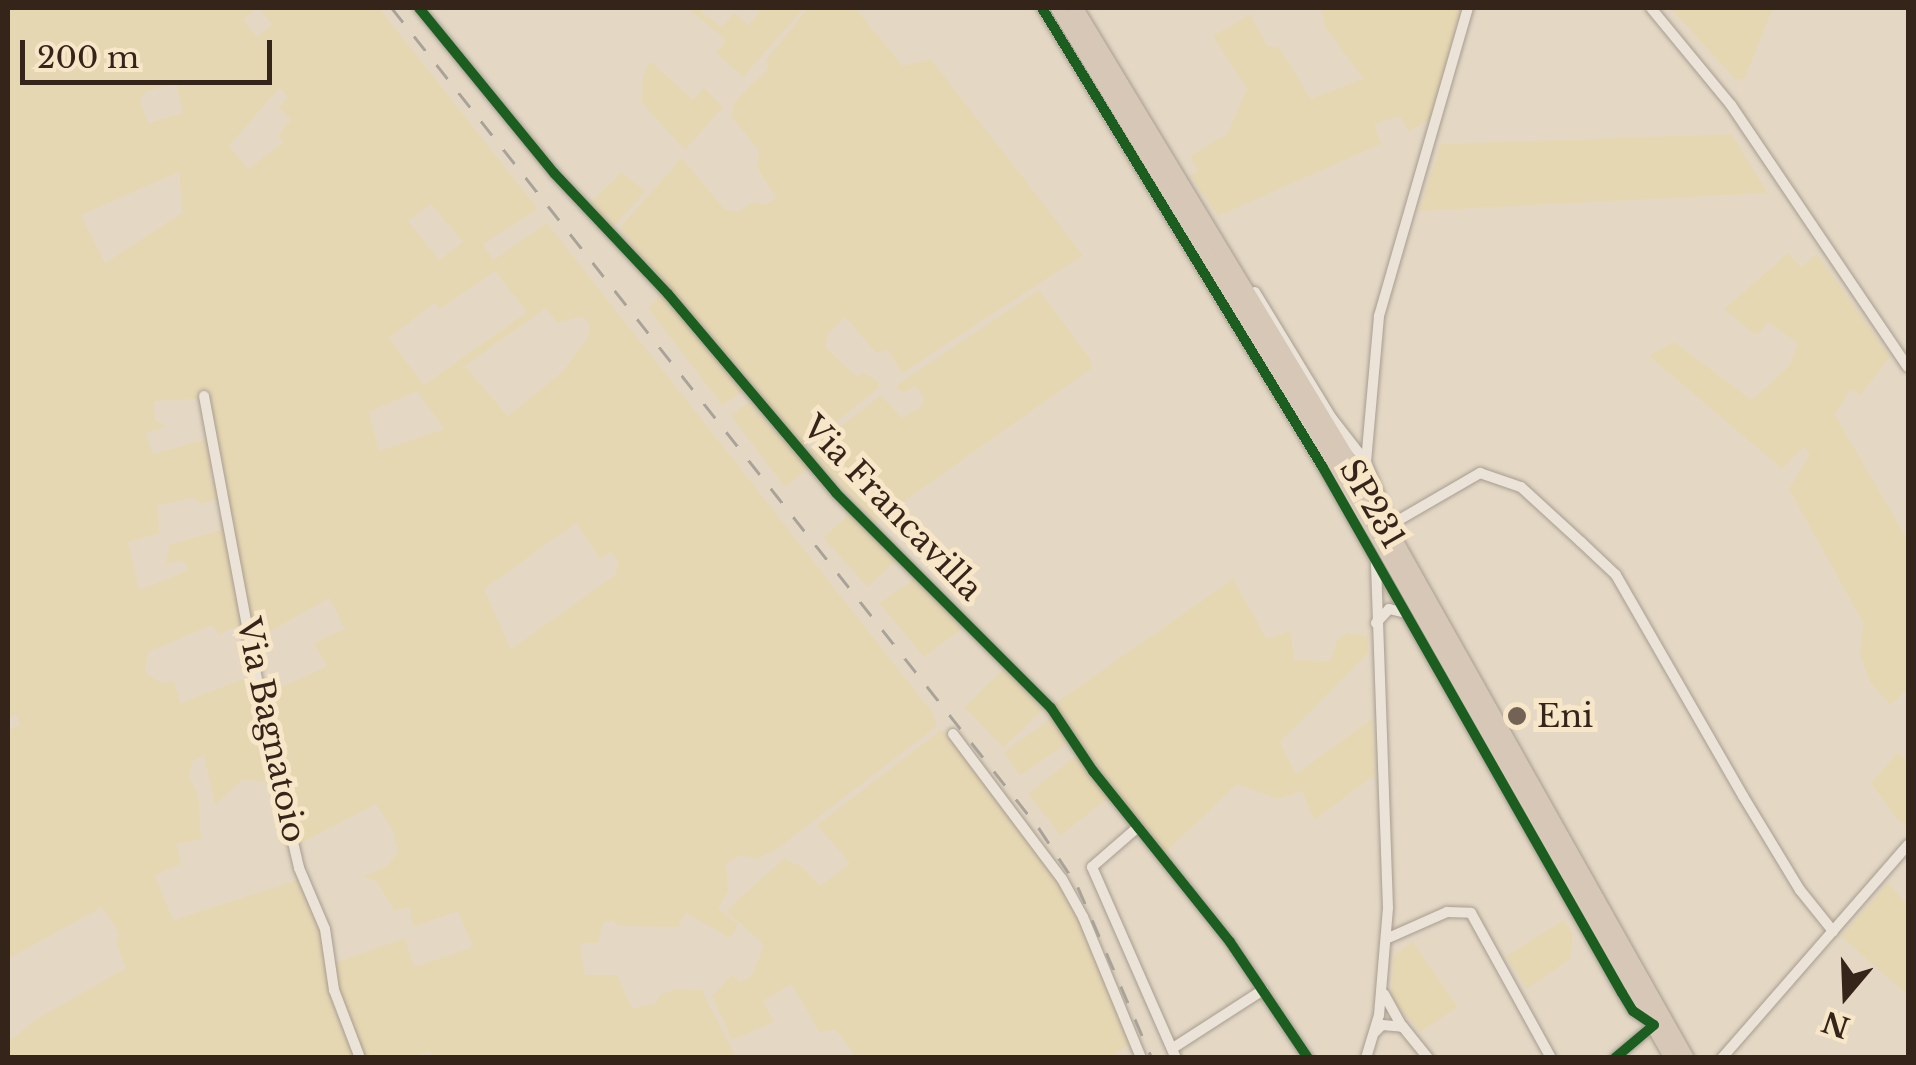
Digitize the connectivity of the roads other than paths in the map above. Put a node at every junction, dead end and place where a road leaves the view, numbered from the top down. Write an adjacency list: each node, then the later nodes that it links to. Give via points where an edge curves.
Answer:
1 (420, 8): 16 (street, Via Francavilla, via 554,172 668,294 836,493 1051,708)
2 (1042, 8): 11 (street, SP231)
3 (1058, 8): 22 (highway, SP231, via 1367,518)
4 (1078, 8): 9 (street); 12 (highway, SP231)
5 (1468, 8): 9 (street, via 1380,316)
6 (1651, 8): 7 (street, via 1731,104)
7 (1908, 368)
8 (204, 396): 26 (street, Via Bagnatoio, via 298,868 325,929 334,990)
9 (1366, 462): 10 (street)
10 (1392, 524): 12 (street); 18 (street, via 1480,473 1521,487 1616,575 1752,812)
11 (1376, 562): 13 (street, SP231); 14 (street)
12 (1418, 580): 34 (highway, SP231)
13 (1407, 614): 14 (street, via 1390,609); 22 (street, SP231, via 1622,994)
14 (1376, 624): 19 (street)
15 (953, 734): 27 (street, via 1062,879)
16 (1138, 827): 21 (street, Via Francavilla); 25 (street, via 1092,867)
17 (1908, 845): 18 (street)
18 (1832, 932): 35 (street)
19 (1386, 939): 20 (street); 31 (street, via 1447,912 1471,913)
20 (1382, 984): 23 (street); 24 (street)
21 (1263, 990): 25 (street); 28 (street, Via Francavilla)
22 (1654, 1025): 32 (street); 33 (highway, SP231)
23 (1402, 1028): 24 (street, via 1382,1025); 30 (street)
24 (1368, 1040): 29 (street)
25 (1174, 1053)
26 (360, 1058)
27 (1141, 1058)
28 (1308, 1058)
29 (1366, 1058)
30 (1428, 1058)
31 (1550, 1058)
32 (1615, 1058)
33 (1672, 1058)
34 (1686, 1058)
35 (1722, 1058)

